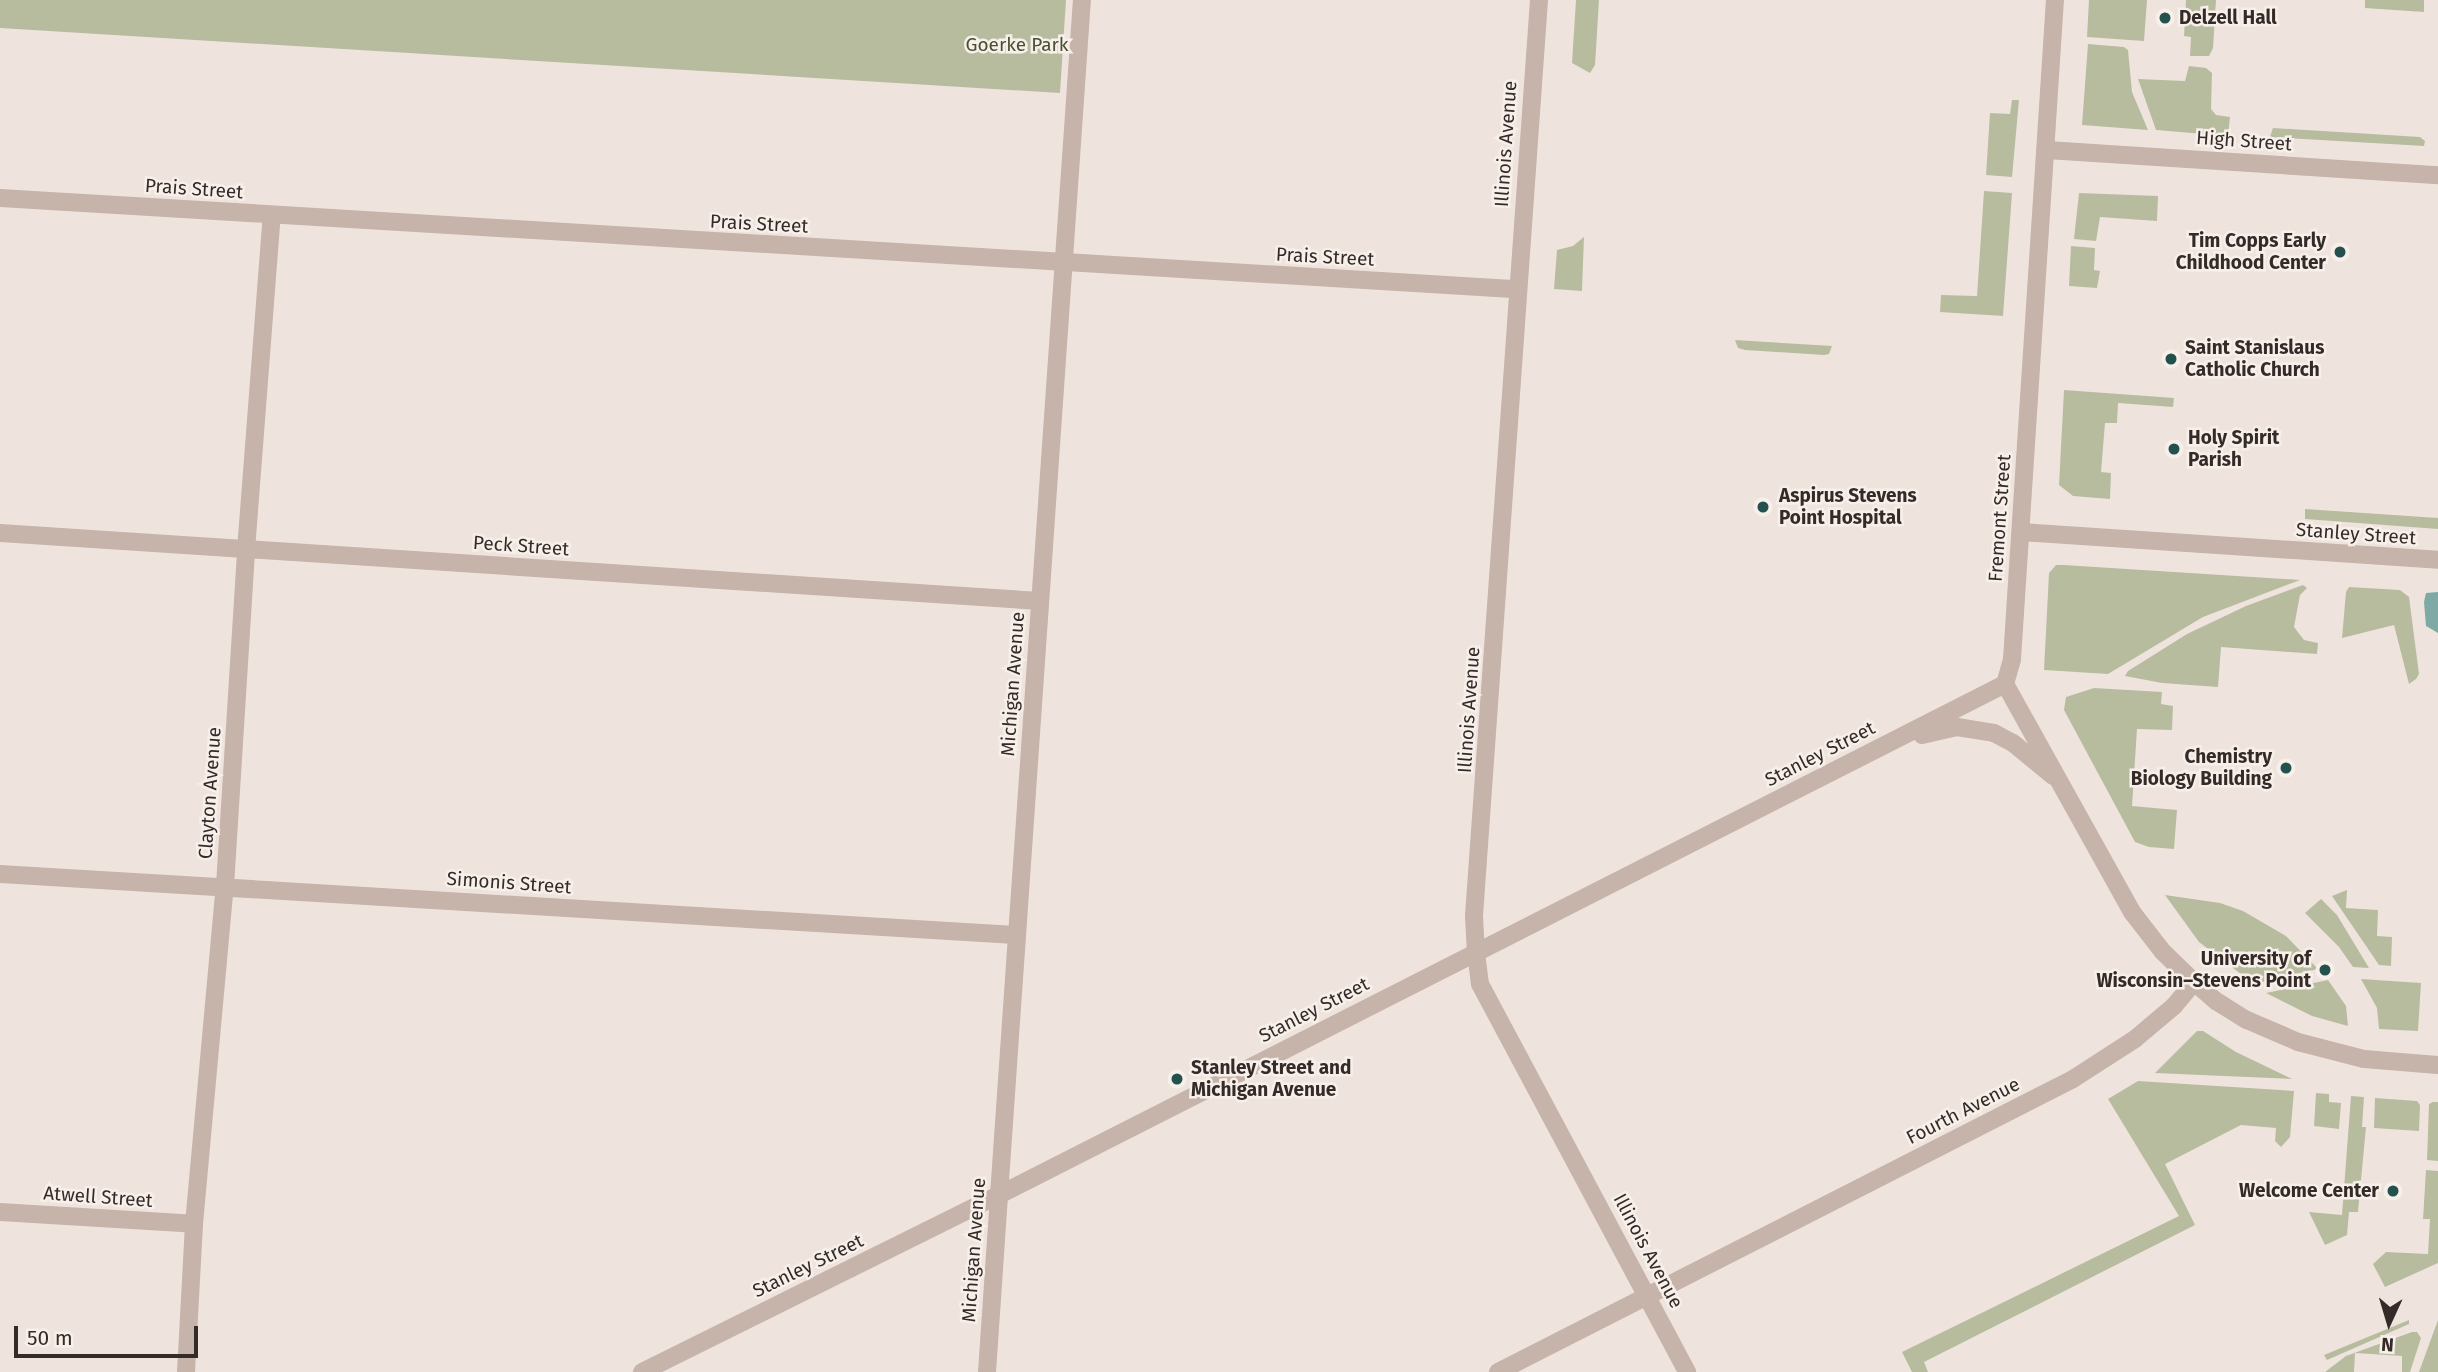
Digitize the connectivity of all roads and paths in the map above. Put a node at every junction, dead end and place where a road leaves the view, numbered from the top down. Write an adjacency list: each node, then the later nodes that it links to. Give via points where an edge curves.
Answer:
1 (1082, 0): 8 (street, Michigan Avenue)
2 (1539, 0): 9 (street, Illinois Avenue)
3 (2055, 0): 4 (street, Fremont Street, via 2045,121)
4 (2047, 150): 5 (street, High Street); 10 (street, Fremont Street)
5 (2438, 175)
6 (0, 198): 7 (street, Prais Street)
7 (272, 215): 8 (street, Prais Street); 12 (street, Clayton Avenue)
8 (1062, 263): 9 (street, Prais Street); 14 (street, Michigan Avenue)
9 (1516, 289): 21 (street, Illinois Avenue, via 1474,916)
10 (2021, 532): 13 (street, Stanley Street); 15 (street, Fremont Street, via 2012,659)
11 (0, 533): 12 (street, Peck Street)
12 (246, 550): 14 (street, Peck Street); 19 (street, Clayton Avenue)
13 (2438, 560)
14 (1040, 601): 20 (street, Michigan Avenue)
15 (2005, 684): 16 (street, Stanley Street); 17 (street)
16 (1878, 748): 17 (street, via 1939,730 1971,727 2013,743); 21 (street, Stanley Street)
17 (2066, 788): 22 (street, via 2132,912 2163,953)
18 (0, 874): 19 (street, Simonis Street)
19 (225, 886): 20 (street, Simonis Street); 26 (street, Clayton Avenue)
20 (1014, 935): 24 (street, Michigan Avenue)
21 (1476, 952): 24 (street, Stanley Street); 27 (street, Illinois Avenue, via 1480,984)
22 (2194, 982): 23 (street, via 2247,1020 2298,1042 2364,1059); 27 (street, Fourth Avenue, via 2135,1039 2073,1079)
23 (2438, 1065)
24 (999, 1195): 29 (street, Stanley Street); 30 (street, Michigan Avenue)
25 (0, 1212): 26 (street, Atwell Street)
26 (194, 1224): 28 (street, Clayton Avenue)
27 (1647, 1294): 31 (street, Fourth Avenue); 32 (street, Illinois Avenue)
28 (186, 1372)
29 (642, 1372)
30 (987, 1372)
31 (1497, 1372)
32 (1687, 1372)

